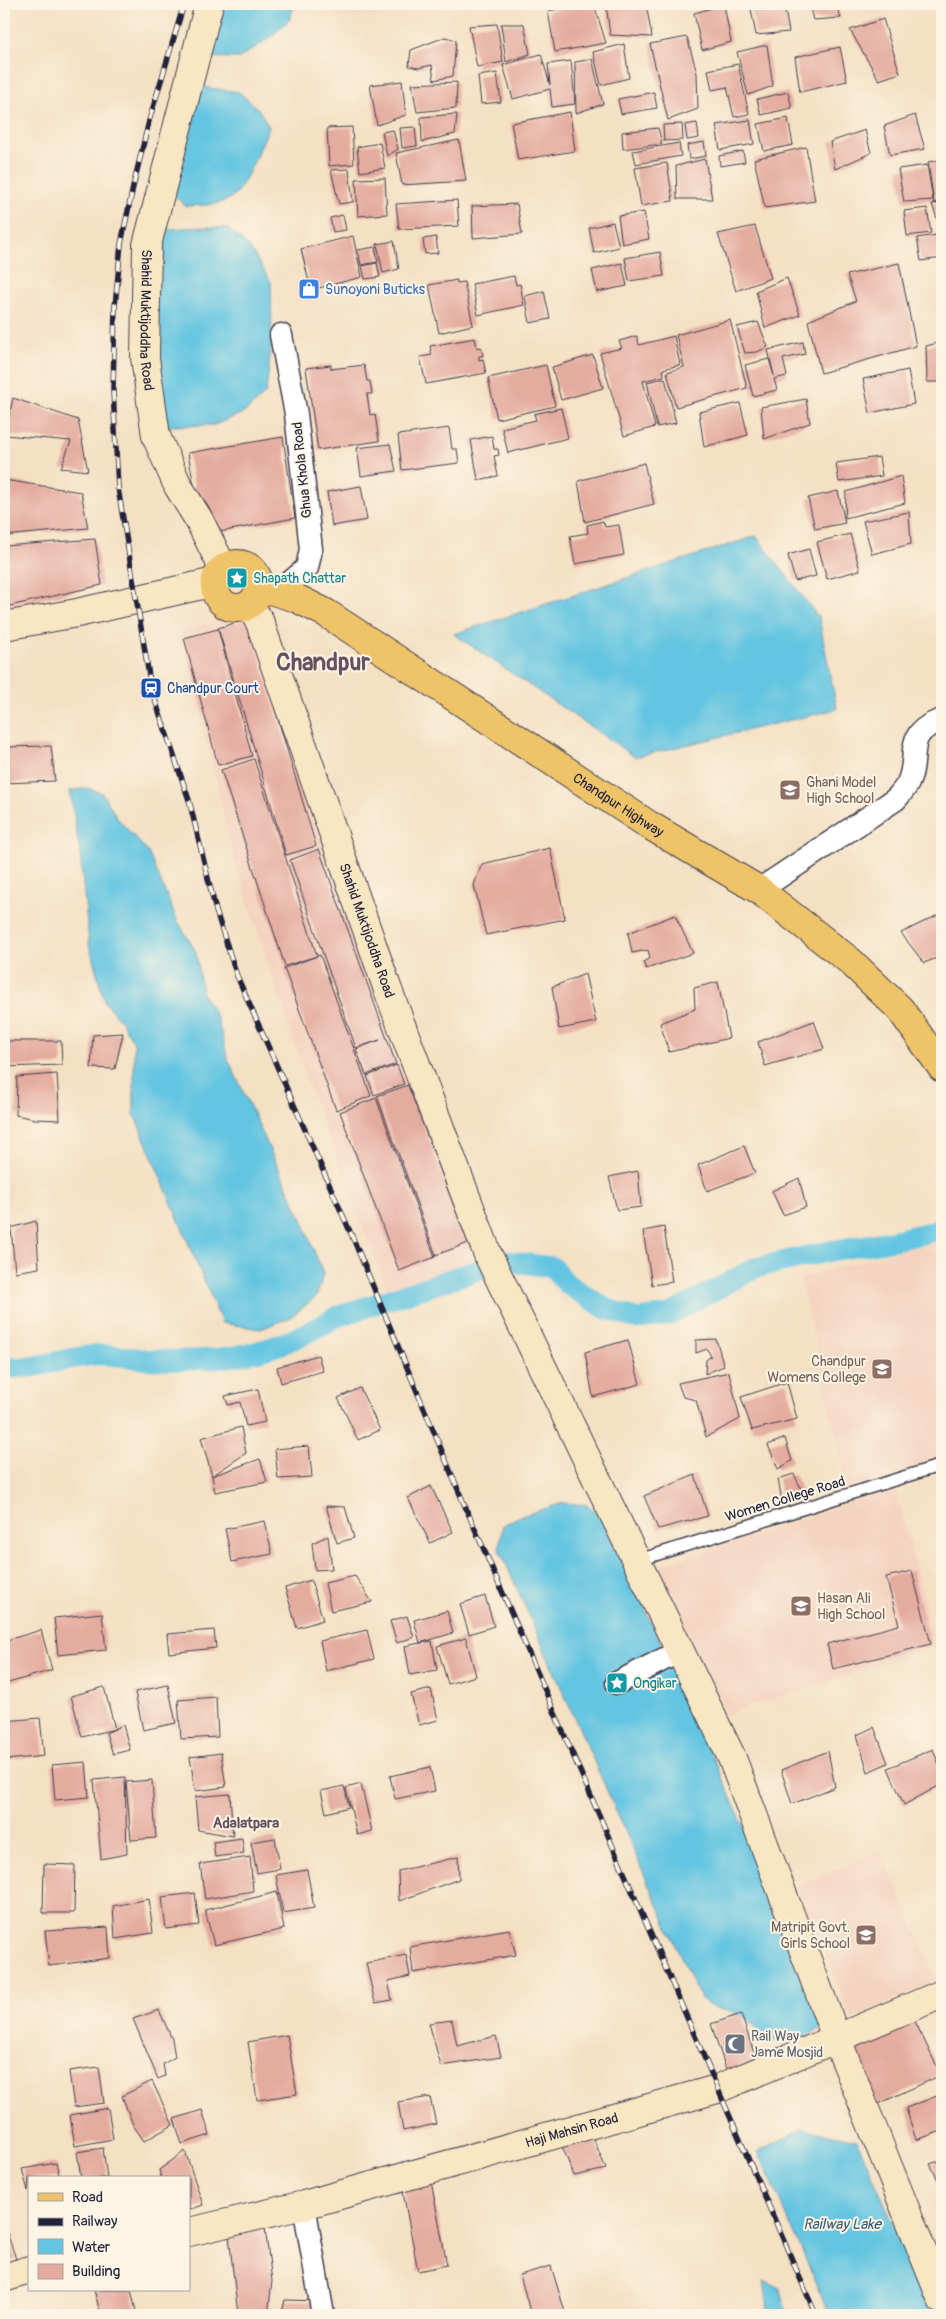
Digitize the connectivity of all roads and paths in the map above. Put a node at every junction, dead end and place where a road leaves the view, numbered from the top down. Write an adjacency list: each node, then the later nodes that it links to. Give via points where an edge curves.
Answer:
1 (208, 4): 3 (street, Shahid Muktijoddha Road, via 147,245 146,358 156,436 178,486 199,520)
2 (281, 335): 4 (street, Ghua Khola Road, via 296,414 311,549 307,568)
3 (219, 575): 4 (main road, via 236,564 250,568); 4 (main road, via 217,596 228,606 235,608); 5 (street, via 77,613)
4 (271, 596): 6 (street, Shahid Muktijoddha Road, via 259,620); 6 (street, via 286,599 267,612); 8 (main road, Chandpur Highway, via 326,613 649,825)
5 (4, 626)
6 (262, 629): 11 (street, Shahid Muktijoddha Road, via 388,990 488,1255)
7 (942, 720): 8 (street, via 928,725 916,739 908,782 896,799)
8 (759, 890): 9 (main road, Chandpur Highway, via 850,961 900,1009)
9 (942, 1068)
10 (942, 1465): 11 (lane, Women College Road)
11 (636, 1561): 12 (street, Shahid Muktijoddha Road)
12 (680, 1651): 13 (street); 15 (street, Shahid Muktijoddha Road, via 732,1758)
13 (617, 1683)
14 (942, 1994): 15 (street, Haji Mahsin Road)
15 (837, 2040): 16 (street, Haji Mahsin Road, via 717,2089); 20 (street, Shahid Muktijoddha Road)
16 (304, 2205): 17 (street, Haji Mahsin Road); 21 (street)
17 (190, 2232)
18 (28, 2270): 19 (street)
19 (4, 2278)
20 (942, 2300)
21 (323, 2315)

